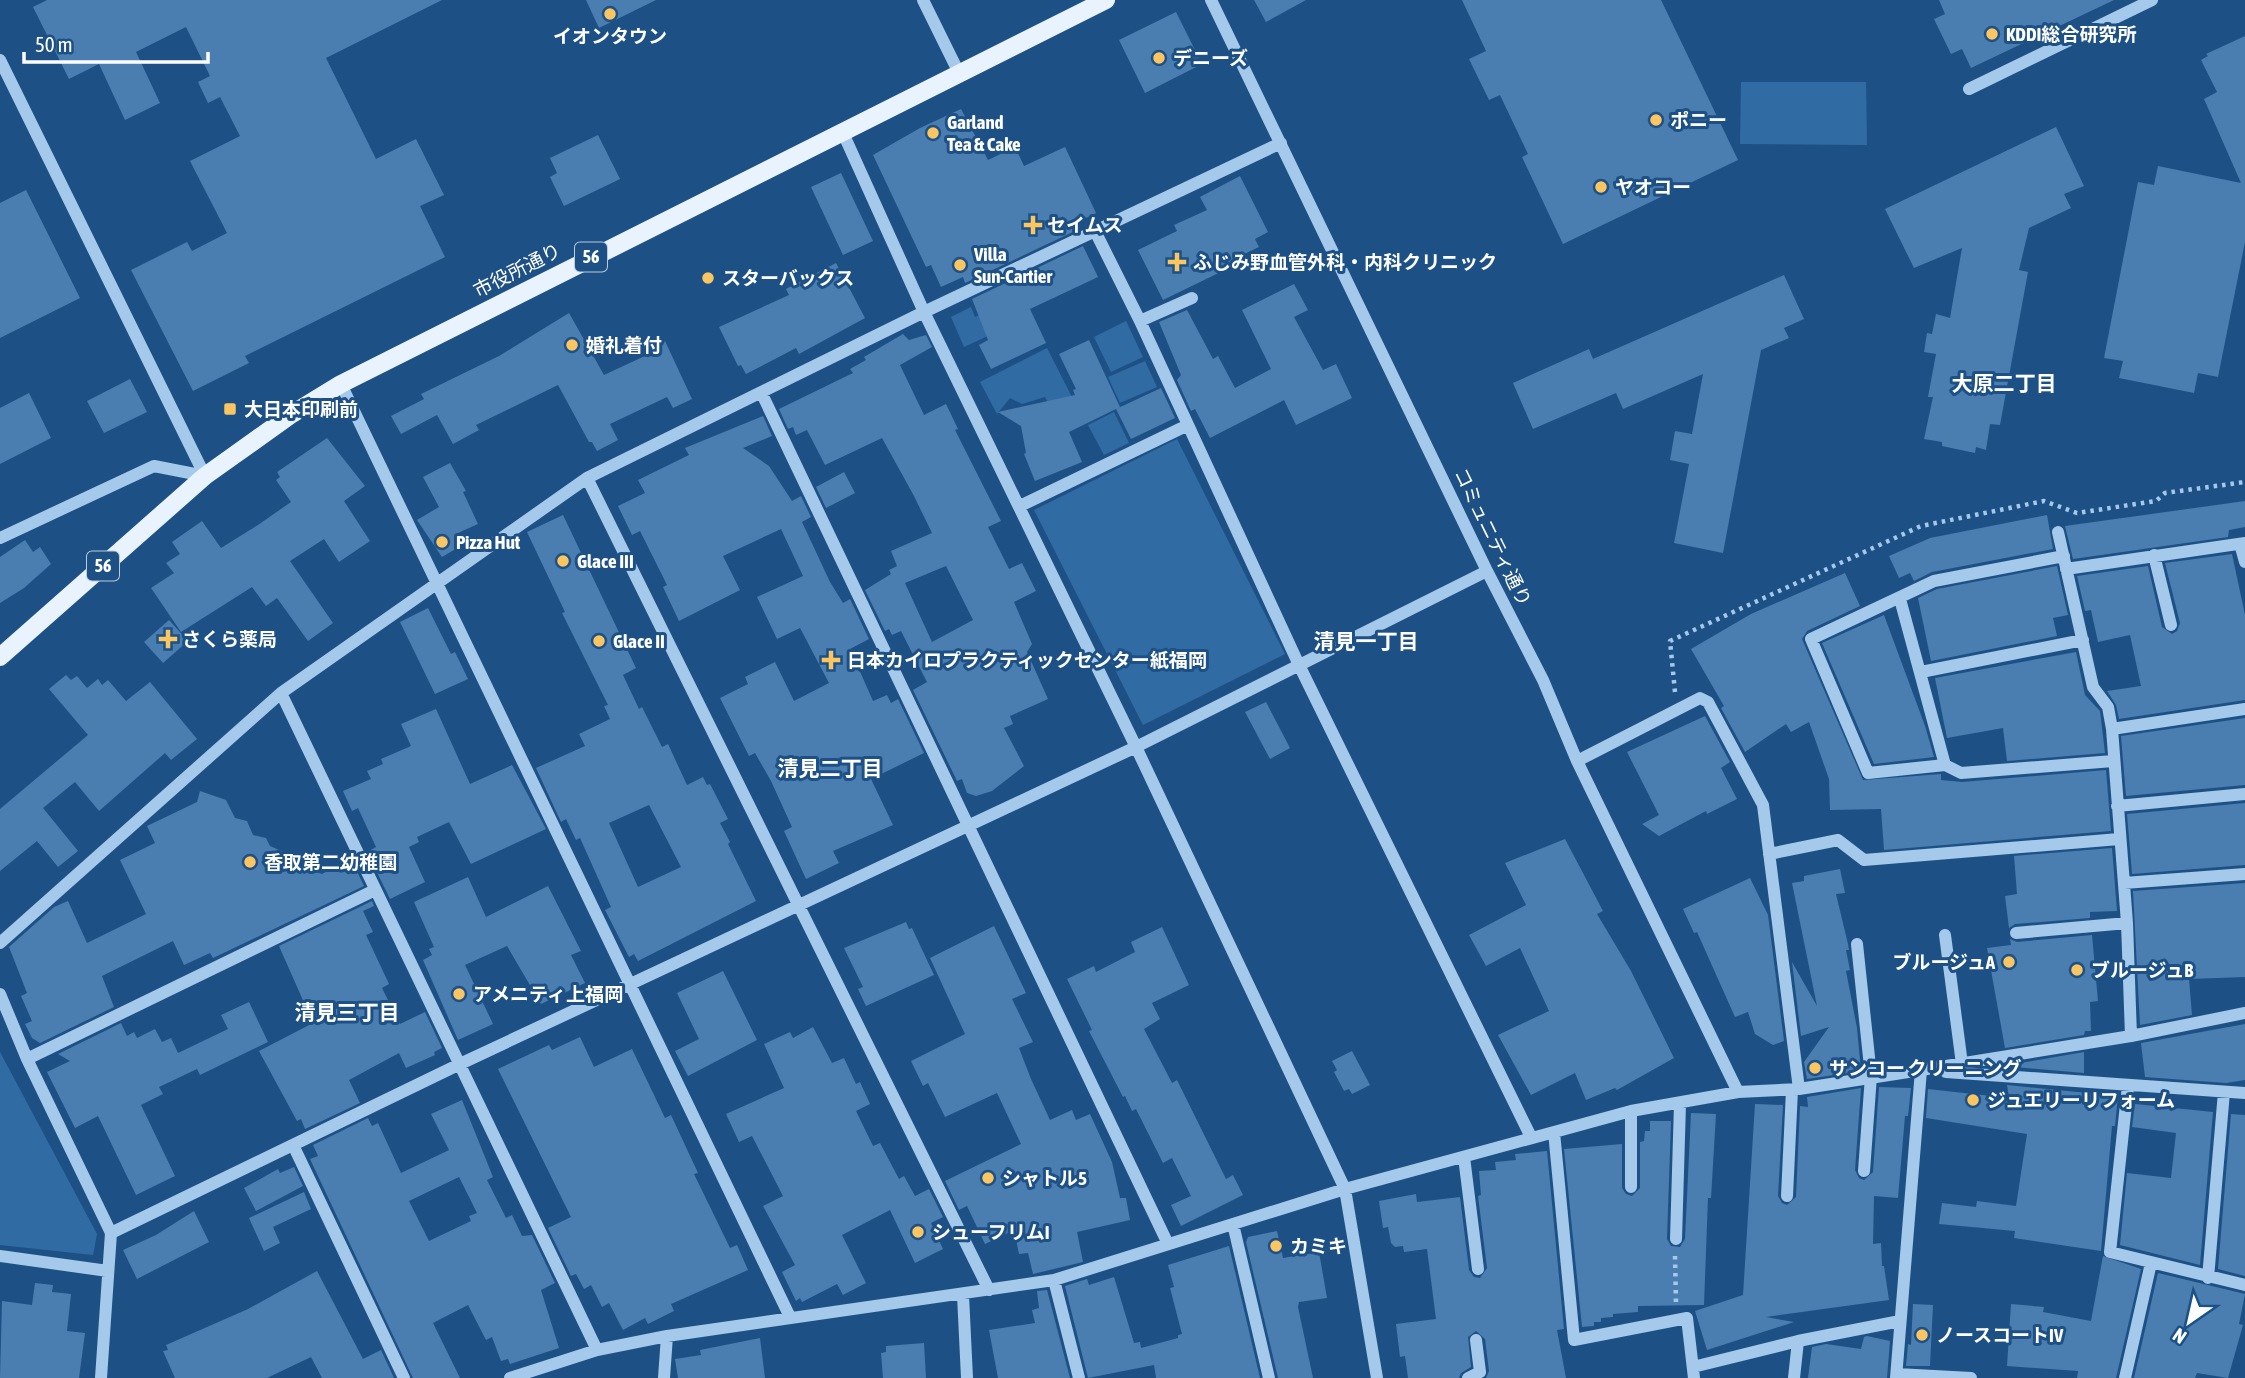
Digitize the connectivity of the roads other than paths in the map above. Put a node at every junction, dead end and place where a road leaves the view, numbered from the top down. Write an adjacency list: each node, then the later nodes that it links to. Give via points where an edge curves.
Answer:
1 (923, 0): 6 (street)
2 (1105, 0): 6 (main road, 市役所通り / 56)
3 (1211, 0): 9 (street, コミュニティ通り)
4 (2152, 0): 7 (street)
5 (0, 60): 17 (street)
6 (960, 75): 8 (main road, 市役所通り / 56)
7 (1969, 89)
8 (843, 133): 12 (street); 14 (main road, 市役所通り / 56)
9 (1282, 143): 10 (street); 26 (street, コミュニティ通り)
10 (1096, 233): 12 (street); 13 (street)
11 (1192, 298): 13 (street)
12 (924, 312): 15 (street); 19 (street)
13 (1140, 321): 16 (street)
14 (341, 384): 17 (main road, 市役所通り / 56); 27 (street)
15 (762, 394): 18 (street); 43 (street)
16 (1188, 425): 19 (street); 32 (street)
17 (205, 476): 21 (street, via 154,466); 31 (main road, 市役所通り / 56)
18 (587, 478): 27 (street); 49 (street)
19 (1020, 506): 37 (street)
20 (2058, 532): 25 (street)
21 (0, 538)
22 (2243, 543): 23 (street); 24 (street)
23 (2154, 555): 25 (street); 29 (street)
24 (2245, 562)
25 (2065, 563): 28 (street, via 1934,581); 30 (street)
26 (1487, 570): 32 (street); 38 (street, コミュニティ通り, via 1543,680)
27 (436, 583): 34 (street); 55 (street)
28 (1900, 599): 33 (street); 40 (street, via 1811,639 1868,773)
29 (2171, 625)
30 (2083, 640): 33 (street); 36 (street, via 2093,687 2108,707)
31 (0, 657)
32 (1299, 665): 37 (street); 72 (street)
33 (1921, 672): 40 (street)
34 (281, 693): 48 (street); 53 (street)
35 (2245, 709): 36 (street)
36 (2112, 729): 39 (street)
37 (1136, 747): 43 (street); 77 (street)
38 (1577, 761): 45 (street, via 1700,698 1708,702 1763,805); 66 (street, コミュニティ通り)
39 (2113, 761): 40 (street, via 1961,773); 42 (street)
40 (1945, 765)
41 (2245, 794): 42 (street)
42 (2117, 806): 44 (street)
43 (967, 826): 49 (street); 82 (street)
44 (2119, 839): 45 (street, via 1864,860 1838,840); 47 (street)
45 (1769, 854): 65 (street)
46 (2245, 874): 47 (street)
47 (2124, 883): 50 (street)
48 (375, 890): 59 (street); 61 (street)
49 (797, 906): 55 (street); 90 (street)
50 (2127, 923): 51 (street); 58 (street)
51 (2016, 933)
52 (1945, 935): 60 (street)
53 (0, 943)
54 (1857, 944): 63 (street)
55 (632, 983): 61 (street); 92 (street)
56 (0, 994): 59 (street)
57 (2245, 1013): 58 (street)
58 (2131, 1036): 60 (street)
59 (27, 1059): 80 (street)
60 (1962, 1063): 62 (street)
61 (460, 1064): 73 (street); 97 (street)
62 (1921, 1070): 63 (street); 64 (street); 93 (street)
63 (1871, 1076): 65 (street); 75 (street)
64 (2128, 1086): 67 (street); 84 (street, via 2110,1252)
65 (1796, 1089): 66 (street); 78 (street)
66 (1738, 1092): 69 (street)
67 (2224, 1092): 68 (street); 87 (street)
68 (2245, 1093)
69 (1679, 1104): 70 (street); 81 (street)
70 (1631, 1111): 71 (street); 76 (street)
71 (1554, 1132): 72 (street); 98 (street, via 1574,1340 1687,1318)
72 (1531, 1137): 74 (street)
73 (294, 1147): 80 (street); 101 (street)
74 (1464, 1157): 77 (street); 85 (street)
75 (1864, 1171)
76 (1631, 1187)
77 (1345, 1189): 79 (street); 107 (street)
78 (1787, 1196)
79 (1233, 1224): 82 (street); 106 (street)
80 (111, 1233): 86 (street)
81 (1676, 1239)
82 (1168, 1244): 88 (street)
83 (0, 1256): 86 (street)
84 (2151, 1263): 87 (street); 111 (street)
85 (1478, 1269)
86 (108, 1271): 100 (street)
87 (2208, 1278): 89 (street)
88 (1054, 1280): 90 (street); 105 (street)
89 (2245, 1285)
90 (989, 1290): 91 (street)
91 (963, 1295): 92 (street); 104 (street)
92 (790, 1317): 94 (street)
93 (1900, 1321): 96 (street); 99 (street)
94 (667, 1336): 97 (street); 103 (street)
95 (1476, 1340): 108 (street, via 1480,1372)
96 (1798, 1341): 98 (street); 109 (street)
97 (597, 1350): 102 (street)
98 (1693, 1373)
99 (1897, 1376): 110 (street)
100 (101, 1378)
101 (404, 1378)
102 (510, 1378)
103 (664, 1378)
104 (967, 1378)
105 (1079, 1378)
106 (1269, 1378)
107 (1377, 1378)
108 (1468, 1378)
109 (1794, 1378)
110 (1971, 1378)
111 (2125, 1378)

